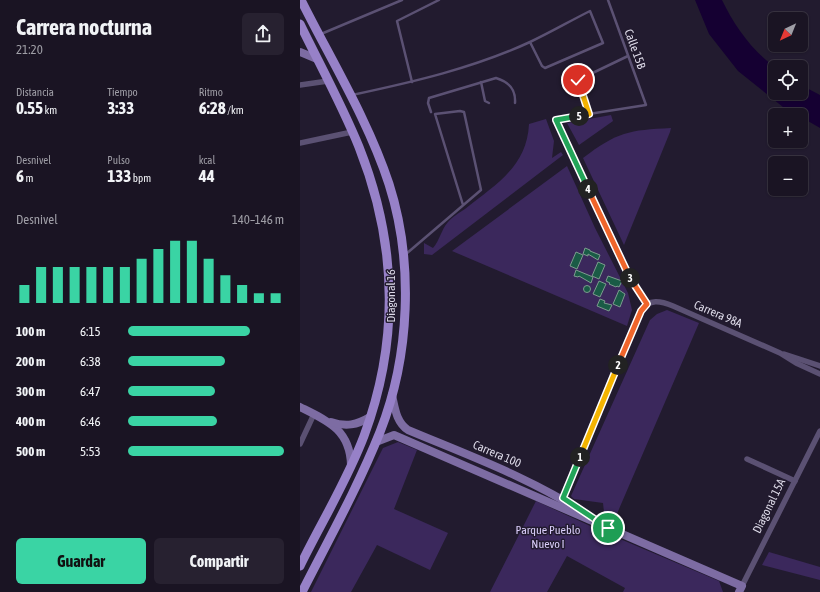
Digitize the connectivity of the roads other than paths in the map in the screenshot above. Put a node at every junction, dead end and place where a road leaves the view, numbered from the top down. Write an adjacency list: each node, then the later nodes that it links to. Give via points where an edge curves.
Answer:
1 (302, 0): 6 (main road, Diagonal 16)
2 (402, 0): 6 (lane)
3 (439, 0): 12 (lane, via 397,21)
4 (608, 0): 9 (lane, Calle 15B)
5 (300, 24): 10 (main road, Diagonal 16)
6 (319, 35): 15 (main road, Diagonal 16)
7 (530, 42): 7 (lane, via 590,11 603,42 546,68 542,66); 12 (lane)
8 (300, 52): 10 (street)
9 (628, 56): 19 (lane, via 578,80); 19 (lane, Calle 15B, via 646,105)
10 (317, 59): 11 (main road, Diagonal 16)
11 (328, 81): 14 (street); 21 (main road, Diagonal 16)
12 (412, 82): 15 (lane)
13 (480, 82): 16 (lane); 17 (lane, via 496,78 504,80 516,95); 18 (lane, via 429,98)
14 (300, 85)
15 (350, 95): 24 (main road, Diagonal 16, via 372,140 388,183 396,211)
16 (489, 103)
17 (514, 103)
18 (431, 112)
19 (589, 114): 20 (lane)
20 (556, 120): 25 (street, via 632,281)
21 (352, 132): 22 (street); 32 (main road, Diagonal 16, via 370,178 381,216 390,282 386,348 379,389)
22 (300, 143)
23 (463, 205): 23 (lane, via 481,190 466,116 460,111 435,114); 24 (lane)
24 (403, 257): 29 (main road, Diagonal 16, via 404,316)
25 (647, 304): 26 (street, Carrera 98A, via 662,302); 42 (street, via 641,311)
26 (780, 353): 27 (street, Carrera 98A); 28 (street, Carrera 98A)
27 (820, 366)
28 (820, 374)
29 (392, 395): 35 (main road, Diagonal 16); 37 (street, Carrera 100, via 403,427)
30 (300, 407): 31 (street)
31 (314, 414): 33 (street); 36 (street)
32 (370, 418): 33 (street, via 347,426); 40 (main road, Diagonal 16)
33 (327, 421): 40 (street, via 339,430 344,438 351,455)
34 (819, 433): 41 (street, Diagonal 15A)
35 (376, 442): 39 (street, Carrera 100, via 394,435); 46 (main road, Diagonal 16)
36 (300, 444)
37 (464, 454): 39 (street); 42 (street, Carrera 100, via 523,478)
38 (748, 460): 41 (street)
39 (460, 463): 43 (street, Carrera 100)
40 (351, 465): 44 (main road, Diagonal 16)
41 (795, 480): 45 (street, Diagonal 15A)
42 (563, 498): 43 (street, Carrera 100)
43 (608, 528): 45 (street, Carrera 100)
44 (300, 566)
45 (741, 589)
46 (302, 592)

